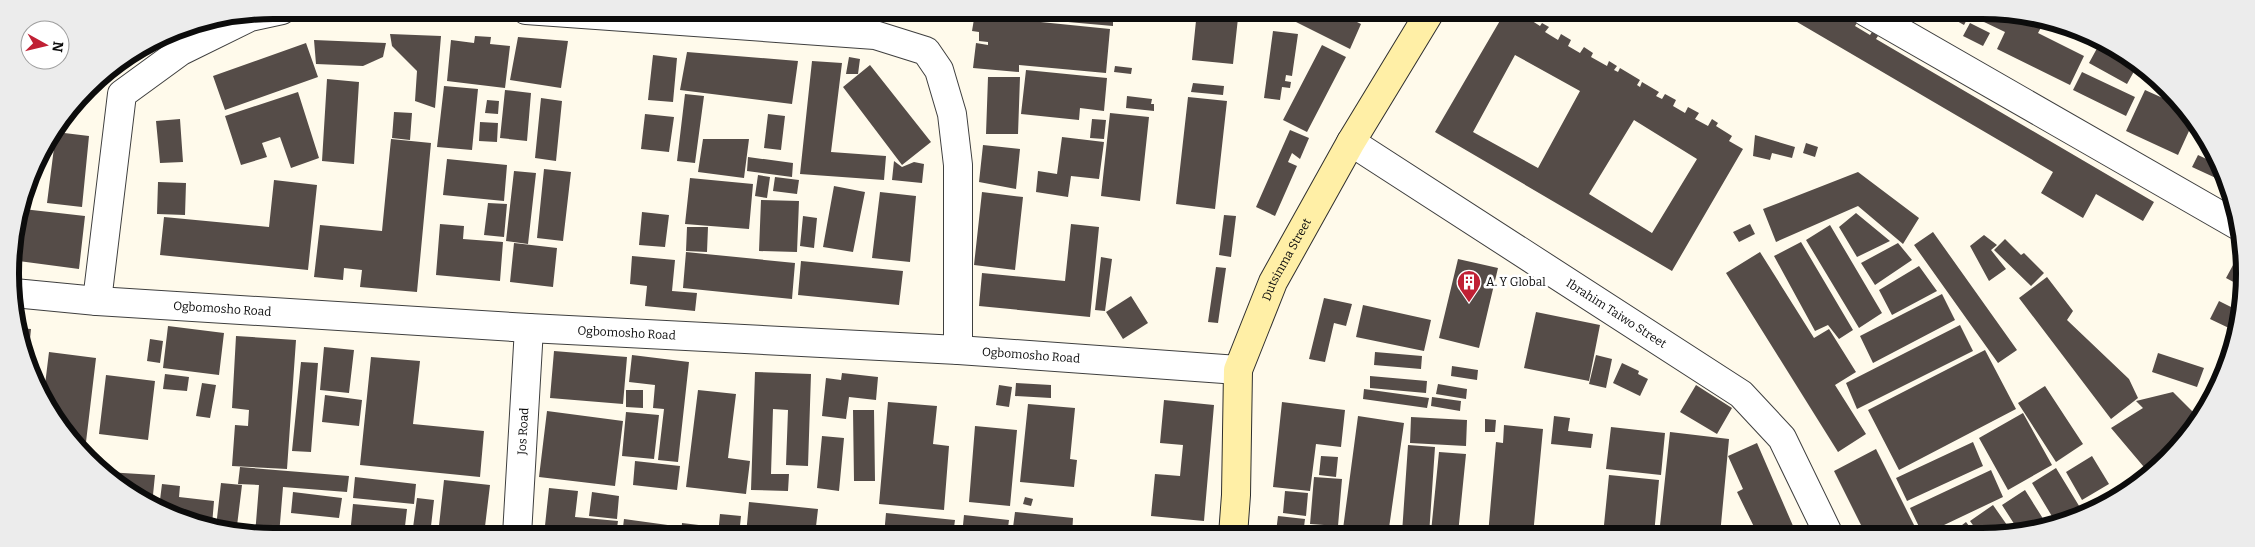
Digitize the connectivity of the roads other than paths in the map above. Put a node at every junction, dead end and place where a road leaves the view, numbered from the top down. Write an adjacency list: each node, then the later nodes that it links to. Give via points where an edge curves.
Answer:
1 (652, 19): 10 (street, via 875,35 926,51 939,70 952,114 958,165)
2 (1426, 19): 5 (street, Dutsinma Street)
3 (1878, 19): 6 (street)
4 (240, 21): 8 (street, via 181,51 122,94)
5 (1351, 142): 11 (street, Dutsinma Street, via 1273,282); 14 (street, Ibrahim Taiwo Street, via 1741,394 1782,438)
6 (2230, 221)
7 (19, 294): 8 (street, Ogbomosho Road)
8 (97, 301): 9 (street, Ogbomosho Road)
9 (529, 328): 10 (street, Ogbomosho Road); 12 (street, Jos Road)
10 (958, 350): 11 (street, Ogbomosho Road)
11 (1238, 370): 13 (street, Dutsinma Street)
12 (517, 528)
13 (1234, 528)
14 (1826, 528)

